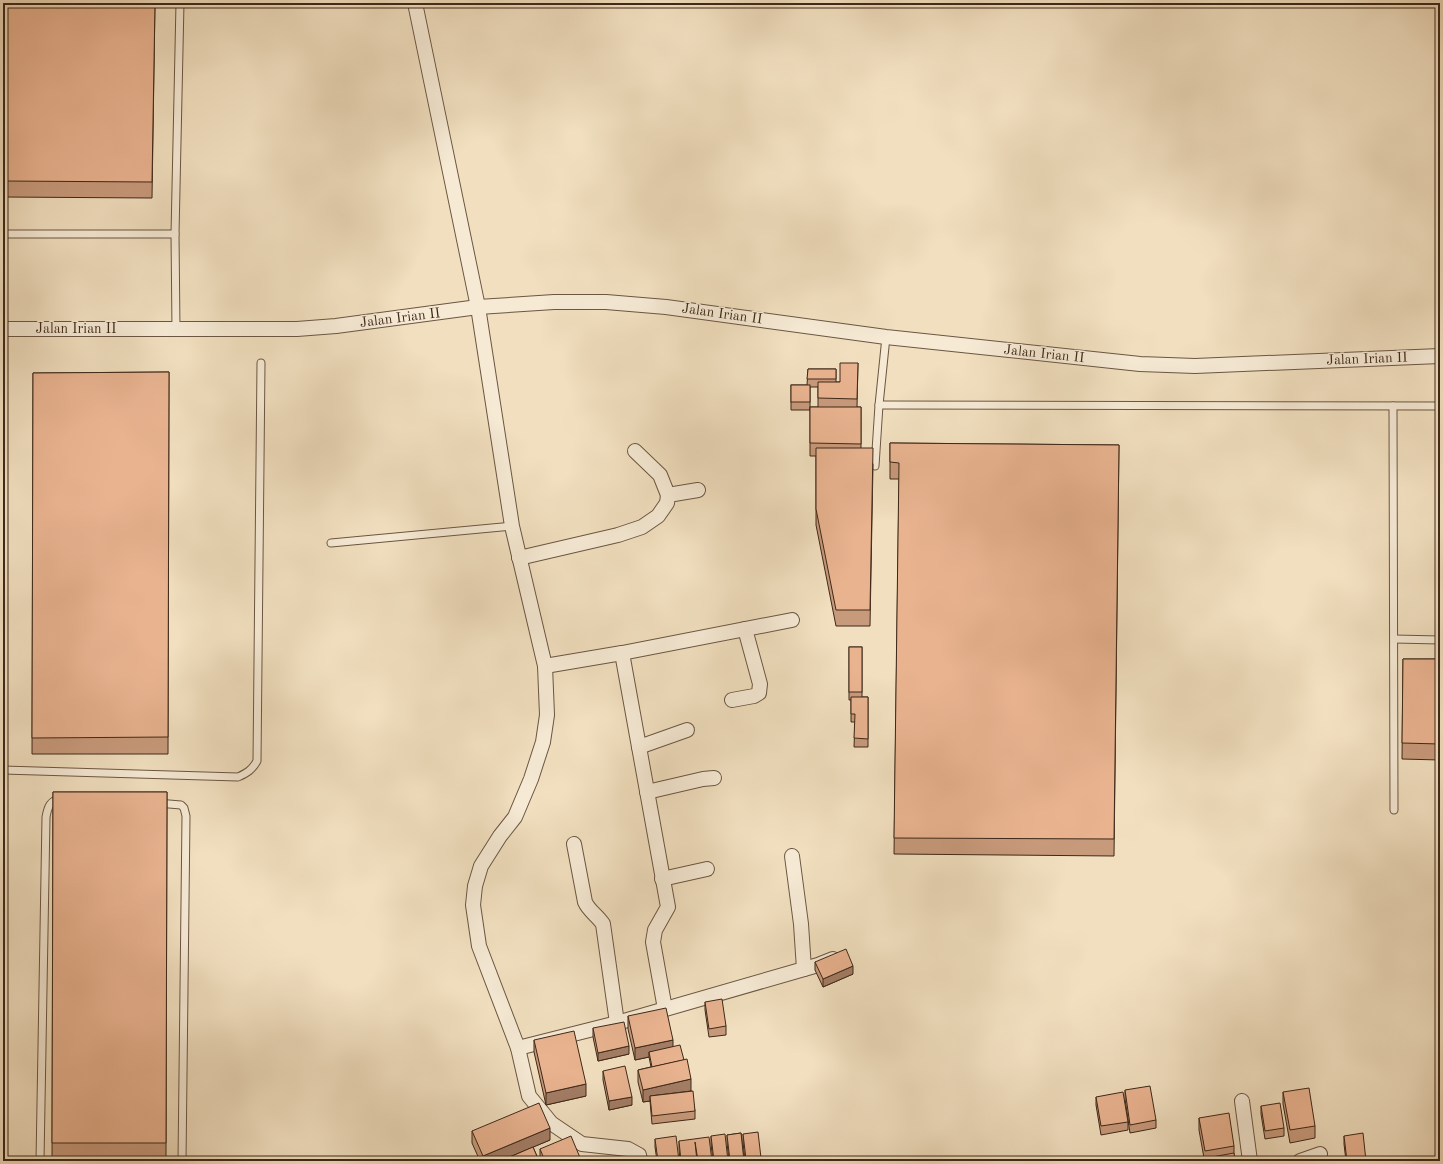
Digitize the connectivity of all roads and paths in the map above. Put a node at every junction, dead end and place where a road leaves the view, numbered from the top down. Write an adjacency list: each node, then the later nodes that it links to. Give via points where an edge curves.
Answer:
1 (180, 3): 4 (lane)
2 (415, 3): 5 (street)
3 (3, 234): 4 (lane)
4 (175, 234): 6 (lane)
5 (478, 307): 6 (street, Jalan Irian II, via 297,329); 8 (street, Jalan Irian II, via 554,302 606,302 673,308); 18 (street)
6 (176, 328): 7 (street, Jalan Irian II)
7 (3, 329)
8 (886, 337): 9 (street, Jalan Irian II, via 1140,364 1195,366); 11 (lane)
9 (1440, 356)
10 (261, 363): 30 (lane, via 257,761 253,768 238,777)
11 (879, 405): 12 (lane); 15 (lane)
12 (1393, 406): 13 (lane); 23 (lane)
13 (1440, 406)
14 (635, 450): 17 (street, via 660,475)
15 (875, 466)
16 (698, 490): 17 (street)
17 (668, 495): 20 (street, via 667,503 658,516 642,527)
18 (512, 526): 19 (lane); 20 (street)
19 (331, 543)
20 (519, 558): 26 (street)
21 (792, 620): 22 (street)
22 (745, 629): 25 (street); 27 (street, via 760,684 759,694)
23 (1394, 639): 24 (lane); 35 (lane)
24 (1440, 640)
25 (622, 653): 26 (street); 29 (street)
26 (545, 666): 44 (street, via 547,715 543,742 515,817 481,866 473,905 479,946)
27 (732, 700)
28 (687, 730): 29 (street)
29 (639, 747): 32 (street)
30 (3, 770)
31 (714, 778): 32 (street)
32 (647, 792): 39 (street)
33 (71, 798): 47 (lane, via 53,801 48,806 46,817)
34 (148, 802): 48 (lane, via 179,804 184,808 186,816)
35 (1394, 810)
36 (574, 844): 43 (street, via 585,902 603,924)
37 (792, 856): 41 (street)
38 (707, 869): 39 (street)
39 (662, 879): 42 (street, via 668,907 655,930 653,942)
40 (846, 952): 41 (street, via 818,966)
41 (804, 969): 42 (street)
42 (665, 1009): 43 (street)
43 (617, 1023): 44 (street)
44 (518, 1048): 49 (street, via 530,1096 551,1124 582,1144 628,1149 639,1155)
45 (1242, 1101): 50 (street)
46 (1320, 1154): 51 (street)
47 (40, 1161)
48 (182, 1161)
49 (640, 1161)
50 (1250, 1161)
51 (1300, 1161)

